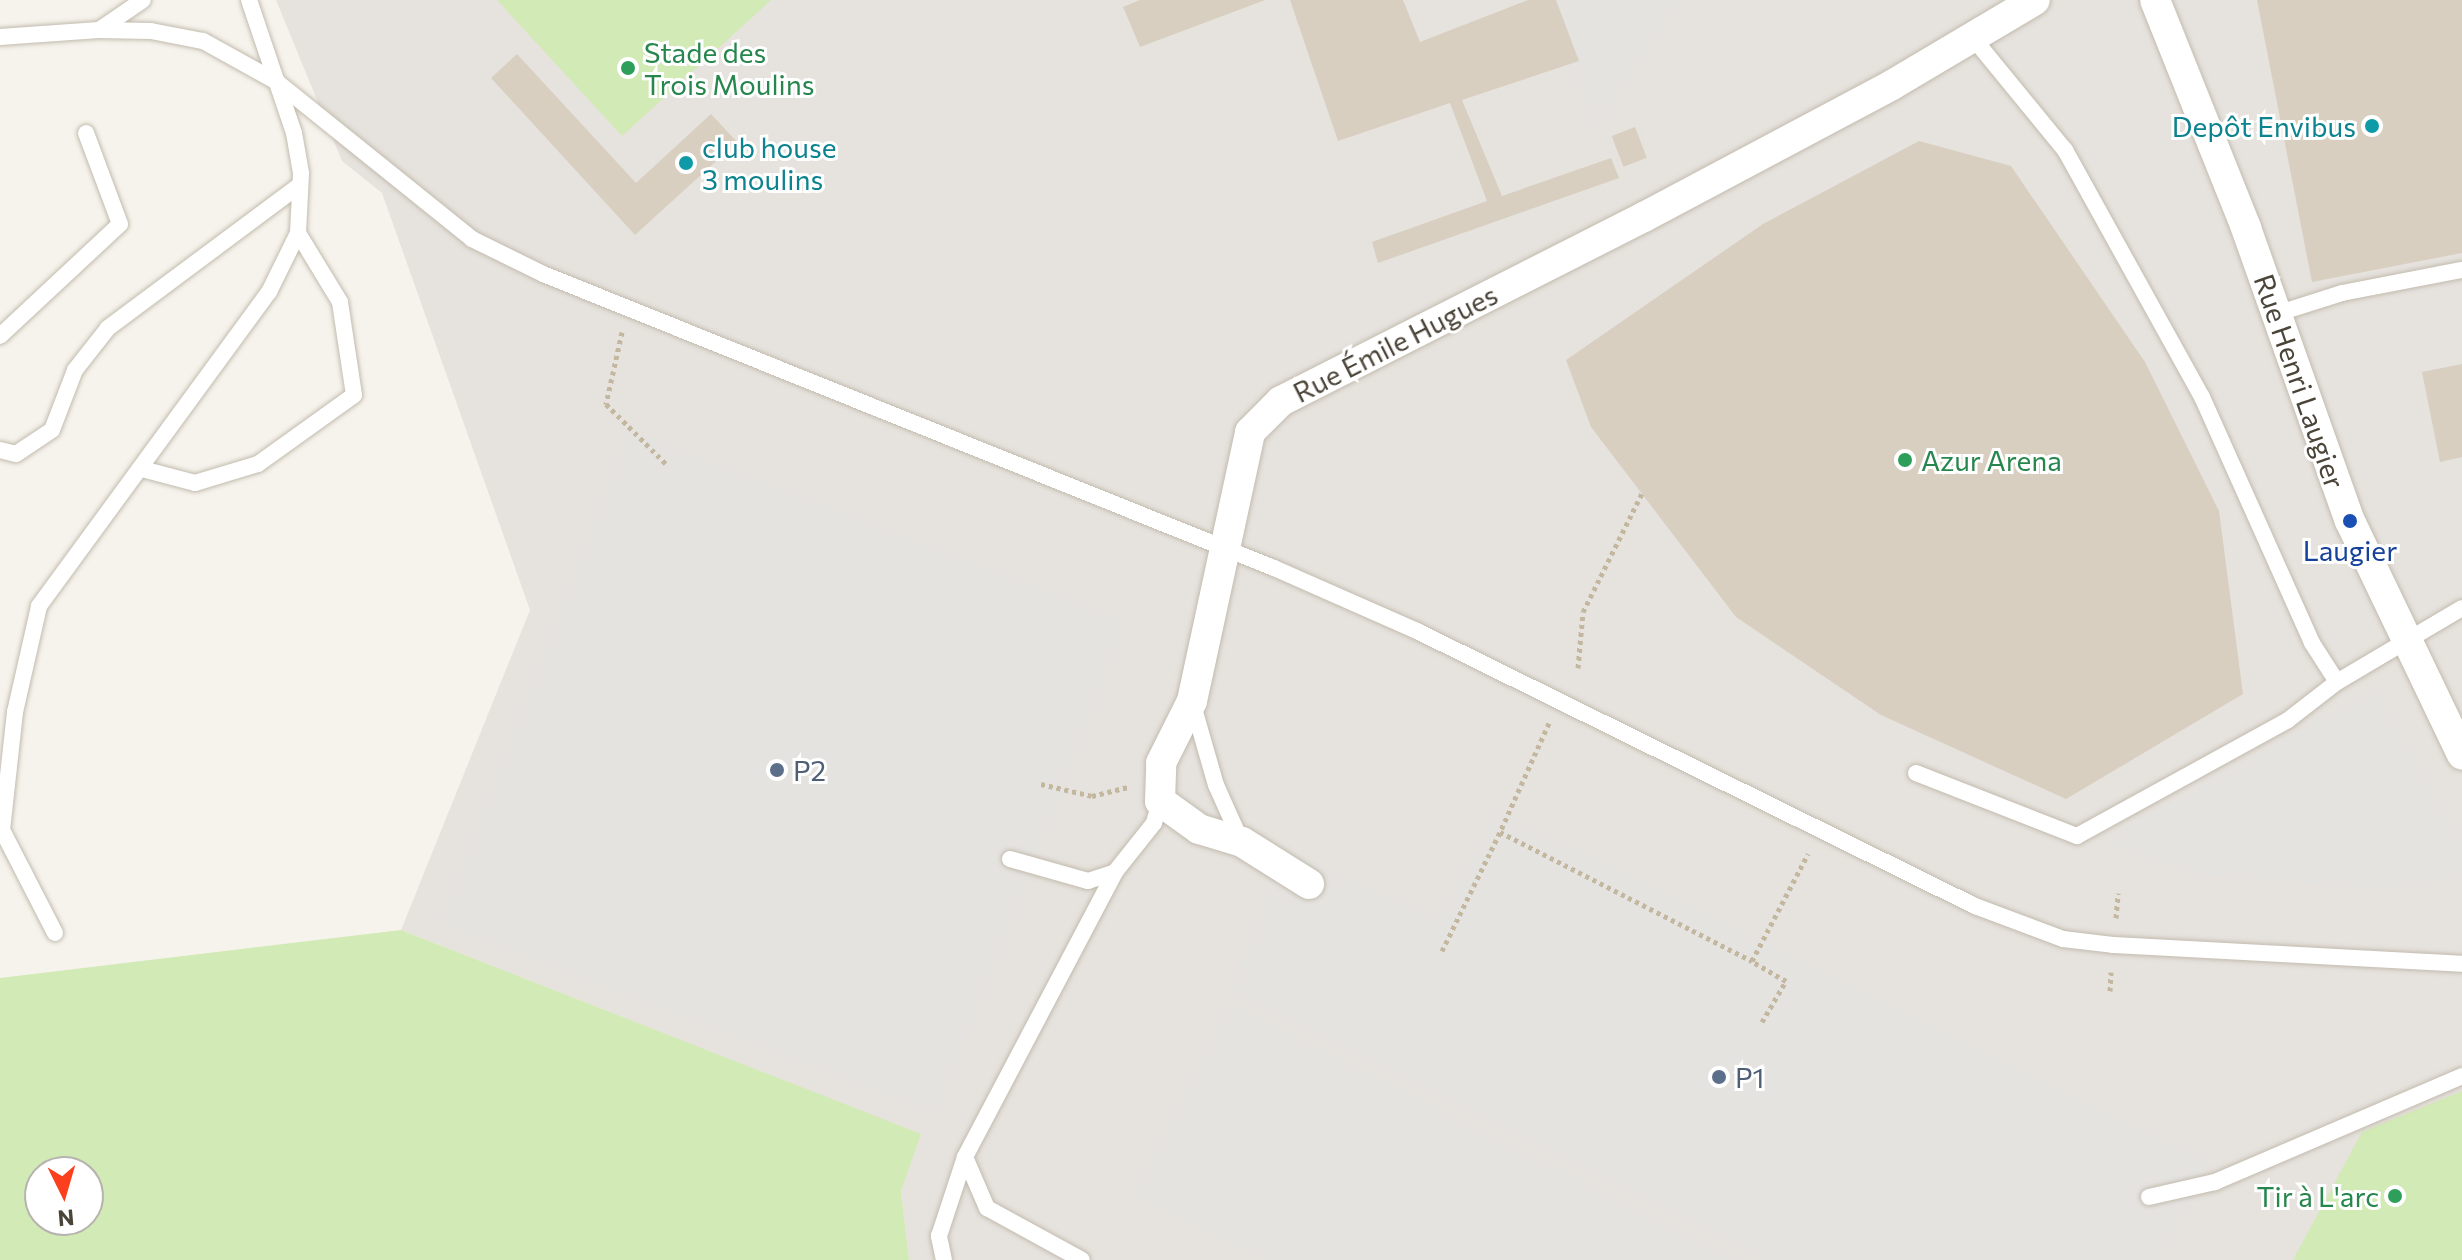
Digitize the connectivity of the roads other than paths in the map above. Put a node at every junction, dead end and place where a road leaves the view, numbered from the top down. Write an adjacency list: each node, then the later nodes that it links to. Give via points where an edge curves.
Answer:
1 (143, 0): 5 (lane)
2 (249, 0): 8 (lane)
3 (2035, 0): 7 (street, Rue Émile Hugues)
4 (2155, 0): 13 (street, Rue Henri Laugier)
5 (99, 30): 6 (lane); 8 (lane, via 151,31 203,41)
6 (0, 37)
7 (1974, 39): 17 (street, Rue Émile Hugues, via 1658,210 1281,401 1250,432); 20 (lane, via 2065,150 2202,397 2312,643)
8 (277, 82): 10 (lane, via 294,133); 17 (lane, via 472,239 628,309)
9 (86, 133): 14 (lane, via 120,224)
10 (300, 185): 11 (lane); 15 (lane, via 108,328 75,370 52,430 16,454)
11 (298, 233): 16 (lane, via 269,292); 16 (lane, via 340,302 354,395 258,464 195,483)
12 (2462, 270): 13 (lane, via 2342,293)
13 (2276, 314): 19 (street, Rue Henri Laugier, via 2330,472)
14 (0, 336)
15 (0, 450)
16 (142, 469): 29 (lane, via 39,606 15,712 2,830)
17 (1225, 548): 21 (street, Rue Émile Hugues); 30 (lane, via 1417,631 1975,906 2063,939)
18 (2462, 608): 19 (lane)
19 (2405, 642): 20 (lane); 22 (street, Rue Henri Laugier)
20 (2337, 682): 23 (lane, via 2288,720 2077,836)
21 (1192, 701): 24 (street, Rue Émile Hugues, via 1161,763); 25 (lane, via 1216,785)
22 (2462, 755)
23 (1916, 773)
24 (1160, 801): 25 (street, via 1199,829); 27 (lane, via 1154,823)
25 (1242, 842): 28 (street)
26 (1010, 859): 27 (lane, via 1088,881)
27 (1115, 872): 32 (lane)
28 (1309, 884)
29 (55, 933)
30 (2462, 964)
31 (2462, 1076): 33 (lane, via 2215,1182)
32 (965, 1157): 34 (lane, via 939,1236); 35 (lane, via 987,1208)
33 (2149, 1197)
34 (944, 1260)
35 (1082, 1260)

